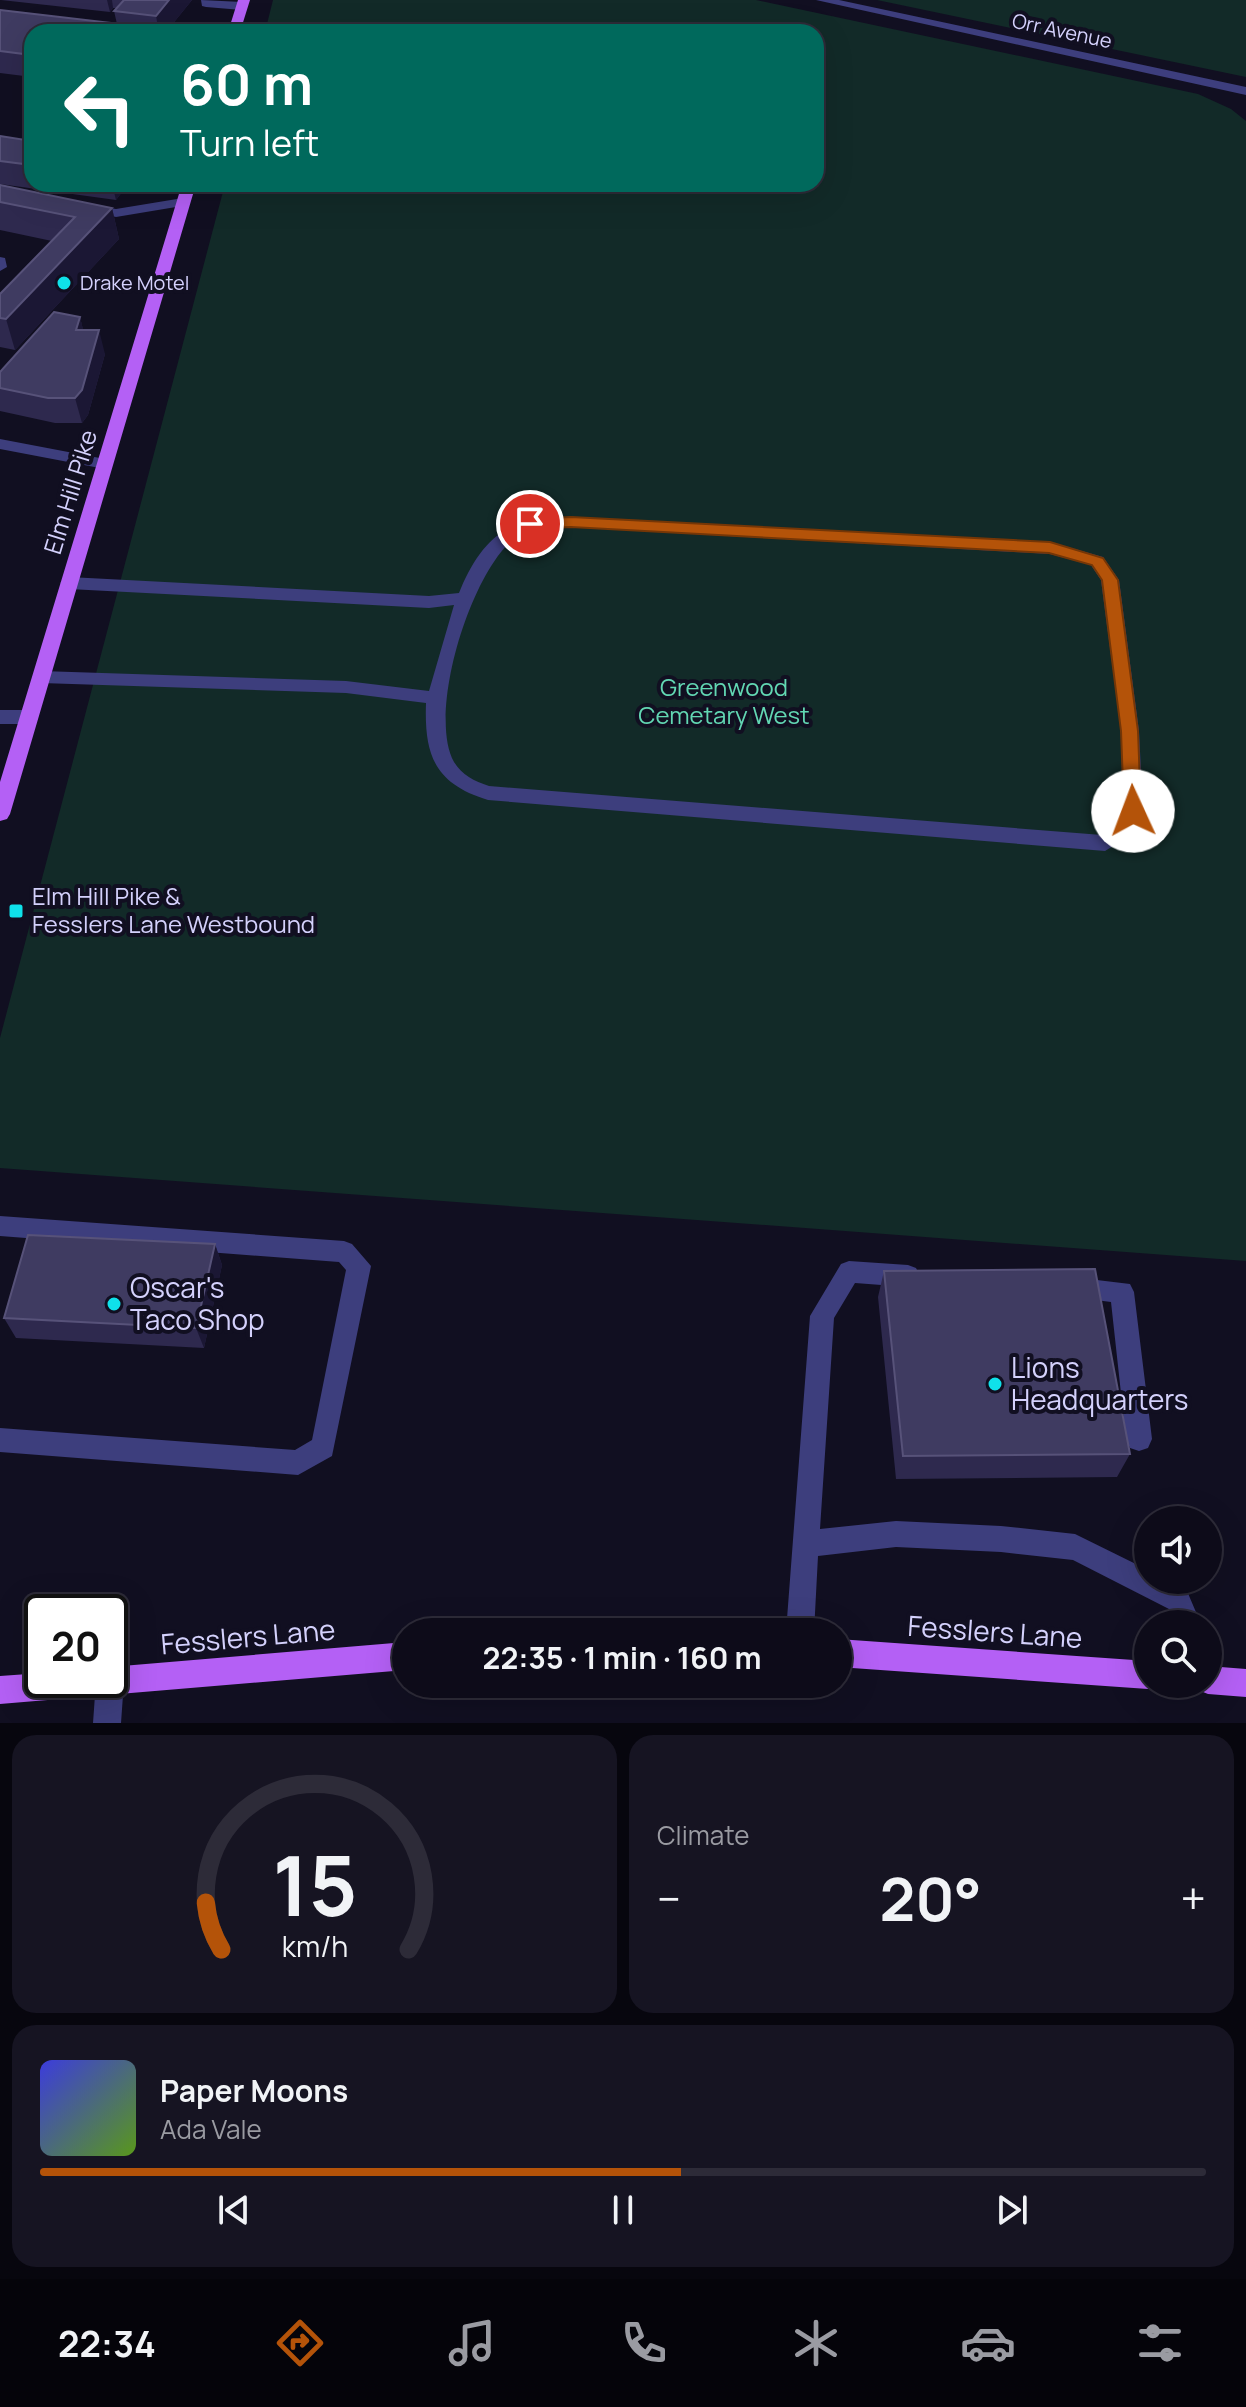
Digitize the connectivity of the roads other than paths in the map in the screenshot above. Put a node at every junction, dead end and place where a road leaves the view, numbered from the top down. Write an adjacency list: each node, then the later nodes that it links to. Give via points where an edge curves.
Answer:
1 (207, 0): 3 (street)
2 (822, 0): 5 (street, Orr Avenue)
3 (243, 3): 4 (main road)
4 (236, 24)
5 (1246, 91)
6 (186, 192): 7 (main road, Elm Hill Pike)
7 (183, 202): 8 (street, via 116,213); 12 (main road, Elm Hill Pike)
8 (72, 206)
9 (0, 261): 10 (street)
10 (0, 267)
11 (0, 444): 12 (street)
12 (105, 464): 13 (main road, Elm Hill Pike)
13 (69, 583): 14 (street, via 429,602); 15 (main road, Elm Hill Pike)
14 (467, 598): 16 (street); 16 (street, via 493,545 530,524 1050,548 1083,555 1097,561 1110,580 1130,731 1133,811 1126,829 1105,843 488,793 462,784 445,762 434,735)
15 (41, 677): 16 (street, via 346,687); 18 (main road, Elm Hill Pike)
16 (436, 698)
17 (0, 717): 18 (street)
18 (29, 717): 19 (main road, Elm Hill Pike)
19 (0, 814)
20 (0, 1226): 24 (street, via 344,1252 359,1266 323,1447 298,1463)
21 (925, 1278): 25 (street, via 849,1272 822,1316)
22 (1046, 1286): 23 (street, via 1122,1292)
23 (1139, 1439)
24 (0, 1440)
25 (807, 1544): 26 (street, via 896,1534 1075,1547 1178,1600); 27 (street)
26 (1182, 1610)
27 (801, 1618)
28 (852, 1654): 30 (main road, Fesslers Lane)
29 (392, 1657): 32 (main road, Fesslers Lane)
30 (1134, 1674)
31 (1222, 1678): 33 (main road)
32 (128, 1679)
33 (1246, 1683)
34 (24, 1688): 35 (main road, Fesslers Lane)
35 (0, 1690)
36 (109, 1698): 37 (street)
37 (107, 1723)

